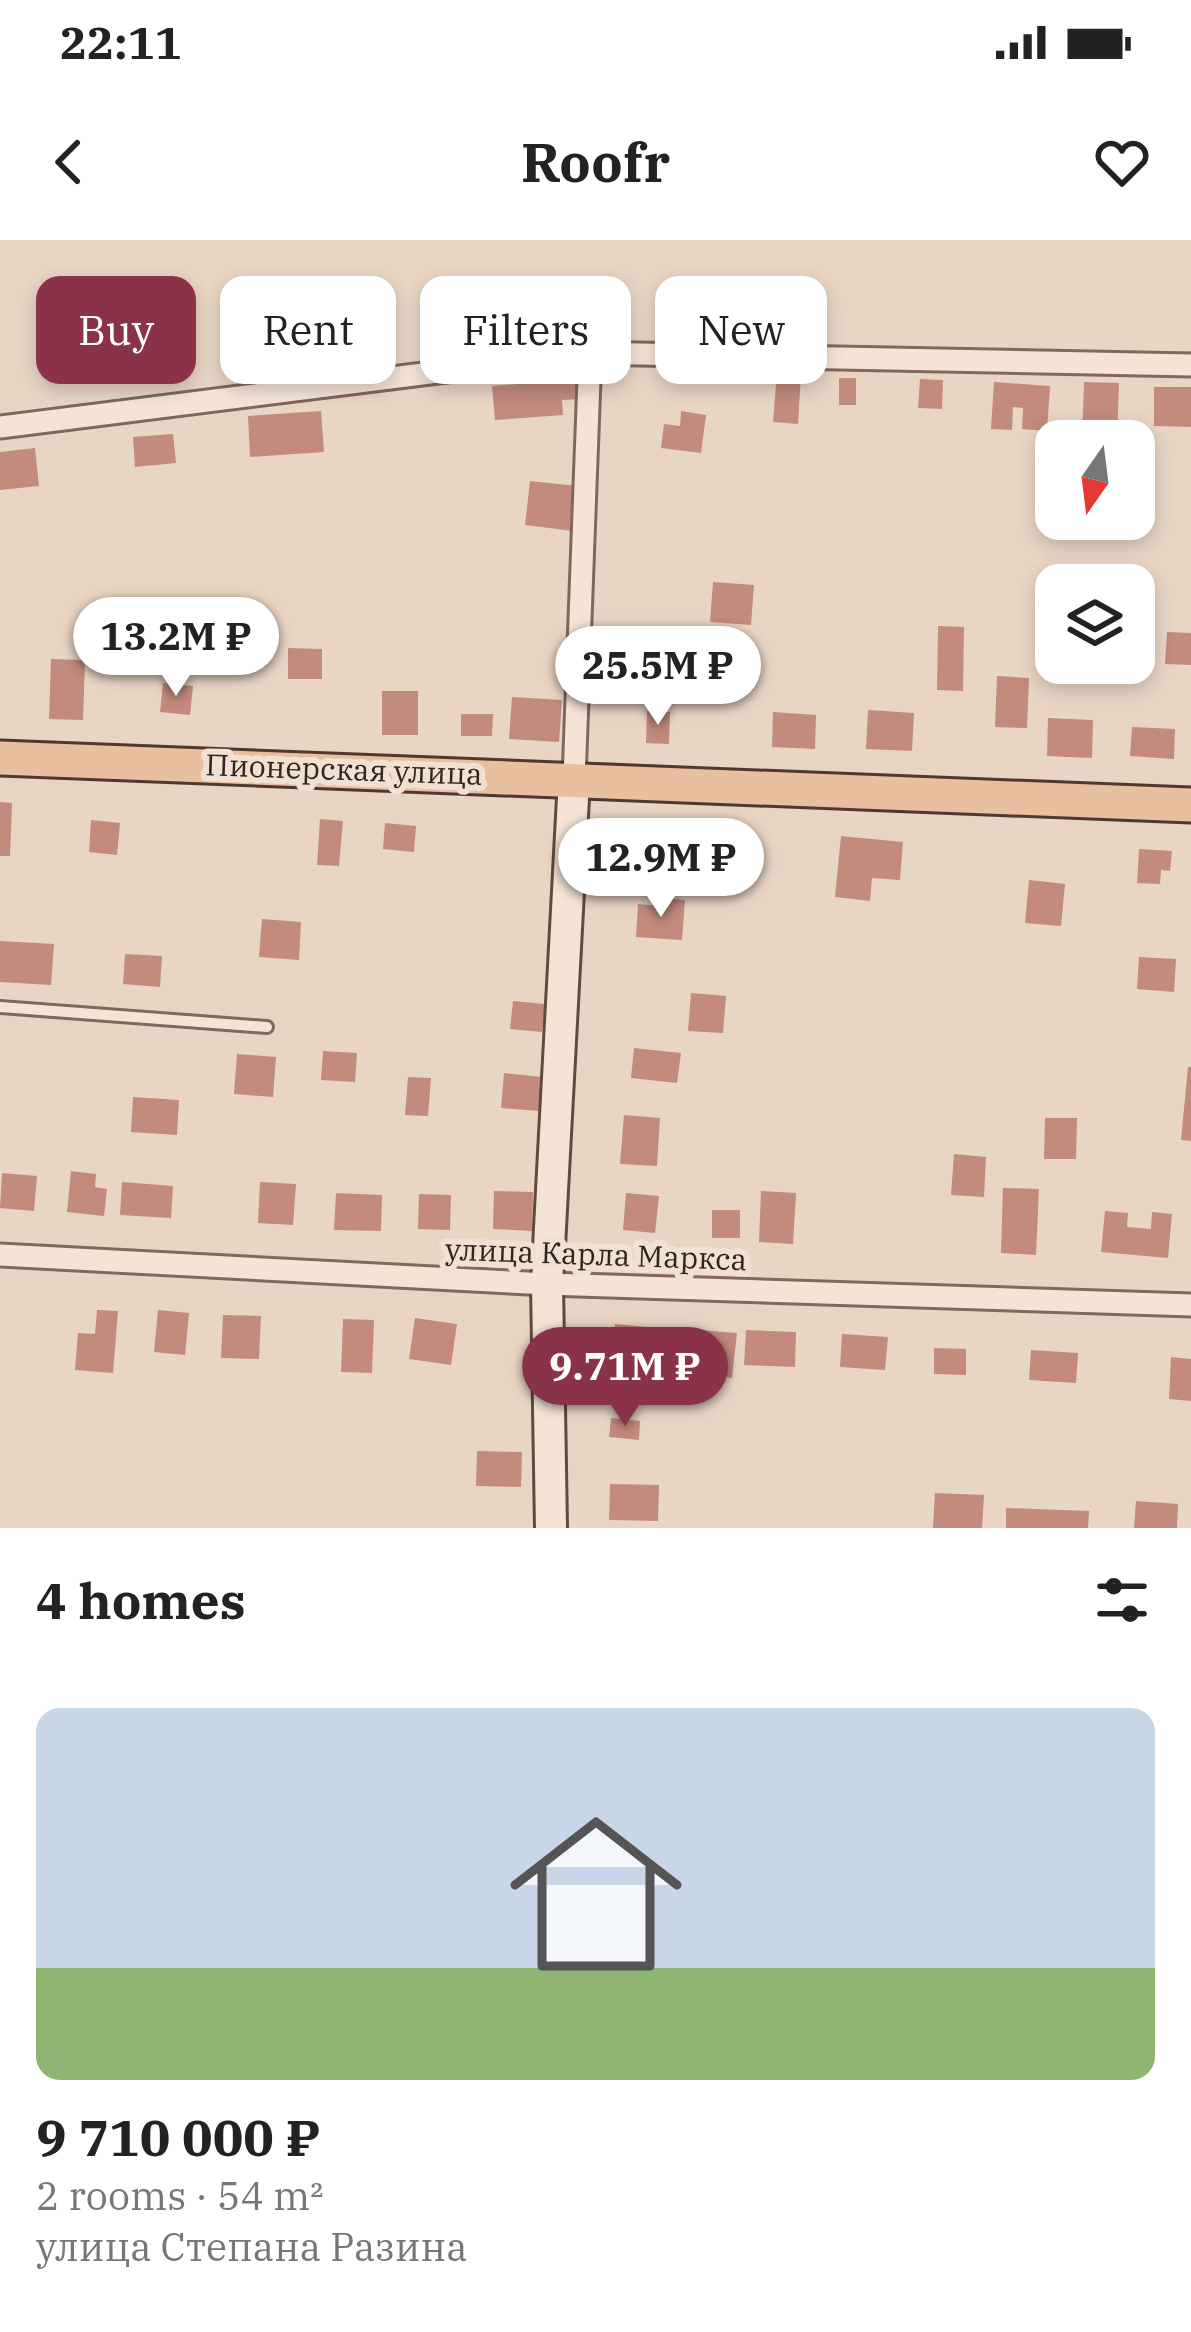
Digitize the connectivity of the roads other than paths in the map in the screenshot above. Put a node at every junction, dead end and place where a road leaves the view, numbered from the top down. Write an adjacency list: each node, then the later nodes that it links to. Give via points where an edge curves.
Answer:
1 (631, 354): 2 (street)
2 (1191, 364)
3 (420, 375): 5 (street)
4 (589, 384): 7 (street)
5 (0, 428)
6 (0, 758): 7 (main road, Пионерская улица)
7 (574, 779): 8 (main road, Пионерская улица); 12 (main road)
8 (1191, 805)
9 (0, 1007): 10 (lane)
10 (267, 1027)
11 (0, 1255): 12 (street, улица Карла Маркса)
12 (547, 1284): 13 (street, улица Карла Маркса); 14 (main road)
13 (1191, 1305)
14 (551, 1528)

